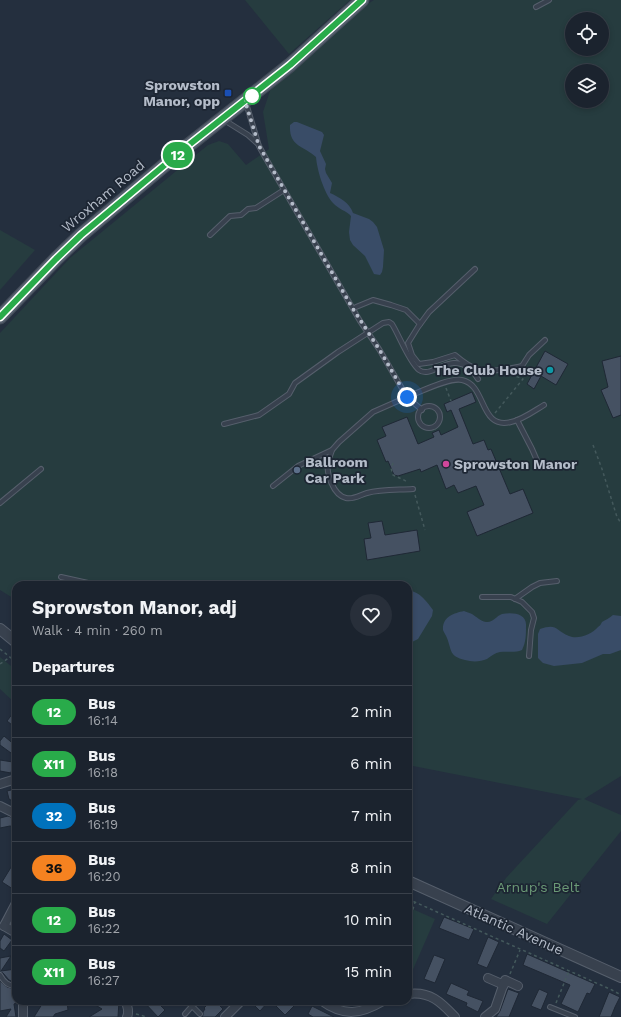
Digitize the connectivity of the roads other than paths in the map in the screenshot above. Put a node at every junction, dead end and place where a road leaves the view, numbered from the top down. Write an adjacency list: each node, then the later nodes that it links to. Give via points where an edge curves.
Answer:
1 (362, 0): 4 (main road, Wroxham Road, via 290,65)
2 (549, 0): 3 (lane)
3 (536, 6)
4 (245, 101): 5 (main road, Wroxham Road); 6 (lane)
5 (223, 119): 6 (lane, via 248,135); 11 (main road, Wroxham Road, via 81,235)
6 (259, 146): 7 (lane)
7 (284, 190): 8 (lane, via 256,208 248,209 241,215 230,216); 13 (lane)
8 (210, 235)
9 (475, 269): 12 (lane, via 429,312)
10 (356, 307): 12 (lane, via 373,300 406,310)
11 (0, 317)
12 (420, 324): 14 (lane, via 408,343 412,355 419,364 455,355 481,371 502,370 522,366 529,355)
13 (368, 332): 15 (lane, via 389,322 419,370 425,372 454,362 470,369); 16 (lane); 20 (lane, via 295,382 289,394 259,415)
14 (545, 340)
15 (478, 379)
16 (407, 397): 18 (lane); 19 (lane, via 453,380 461,380 474,388 487,415 503,423); 21 (lane, via 373,412)
17 (544, 405): 19 (lane)
18 (422, 410): 18 (lane, via 419,416 422,425 435,429 440,418 438,411 428,407)
19 (517, 420): 22 (lane, via 539,465)
20 (224, 424)
21 (332, 450): 24 (lane, via 298,466); 25 (lane, via 328,473 338,494 346,498 356,498 383,490)
22 (546, 467)
23 (41, 469): 26 (lane)
24 (274, 486)
25 (413, 488)
26 (0, 503)
27 (61, 577): 28 (lane)
28 (79, 581)
29 (558, 581): 31 (lane, via 532,586)
30 (482, 597): 31 (lane)
31 (514, 598): 34 (lane, via 532,612 534,618)
32 (0, 629): 33 (street)
33 (12, 639)
34 (529, 656)
35 (12, 780): 36 (street)
36 (0, 784)
37 (0, 806): 38 (street)
38 (12, 812)
39 (412, 883): 44 (street, Atlantic Avenue)
40 (12, 910): 41 (street)
41 (2, 927): 42 (street)
42 (12, 931)
43 (0, 975): 47 (lane)
44 (621, 976)
45 (488, 978): 46 (street)
46 (505, 983): 48 (street); 64 (street, via 495,1010)
47 (12, 986)
48 (518, 986)
49 (412, 994): 63 (street, via 432,996)
50 (23, 1005): 61 (street)
51 (126, 1005): 59 (street)
52 (236, 1005): 62 (street)
53 (328, 1005): 60 (street)
54 (375, 1005): 60 (street)
55 (192, 1006): 57 (lane); 58 (lane)
56 (552, 1008): 65 (lane)
57 (185, 1014)
58 (200, 1014)
59 (128, 1015)
60 (342, 1015)
61 (23, 1017)
62 (225, 1017)
63 (455, 1017)
64 (484, 1017)
65 (575, 1017)

